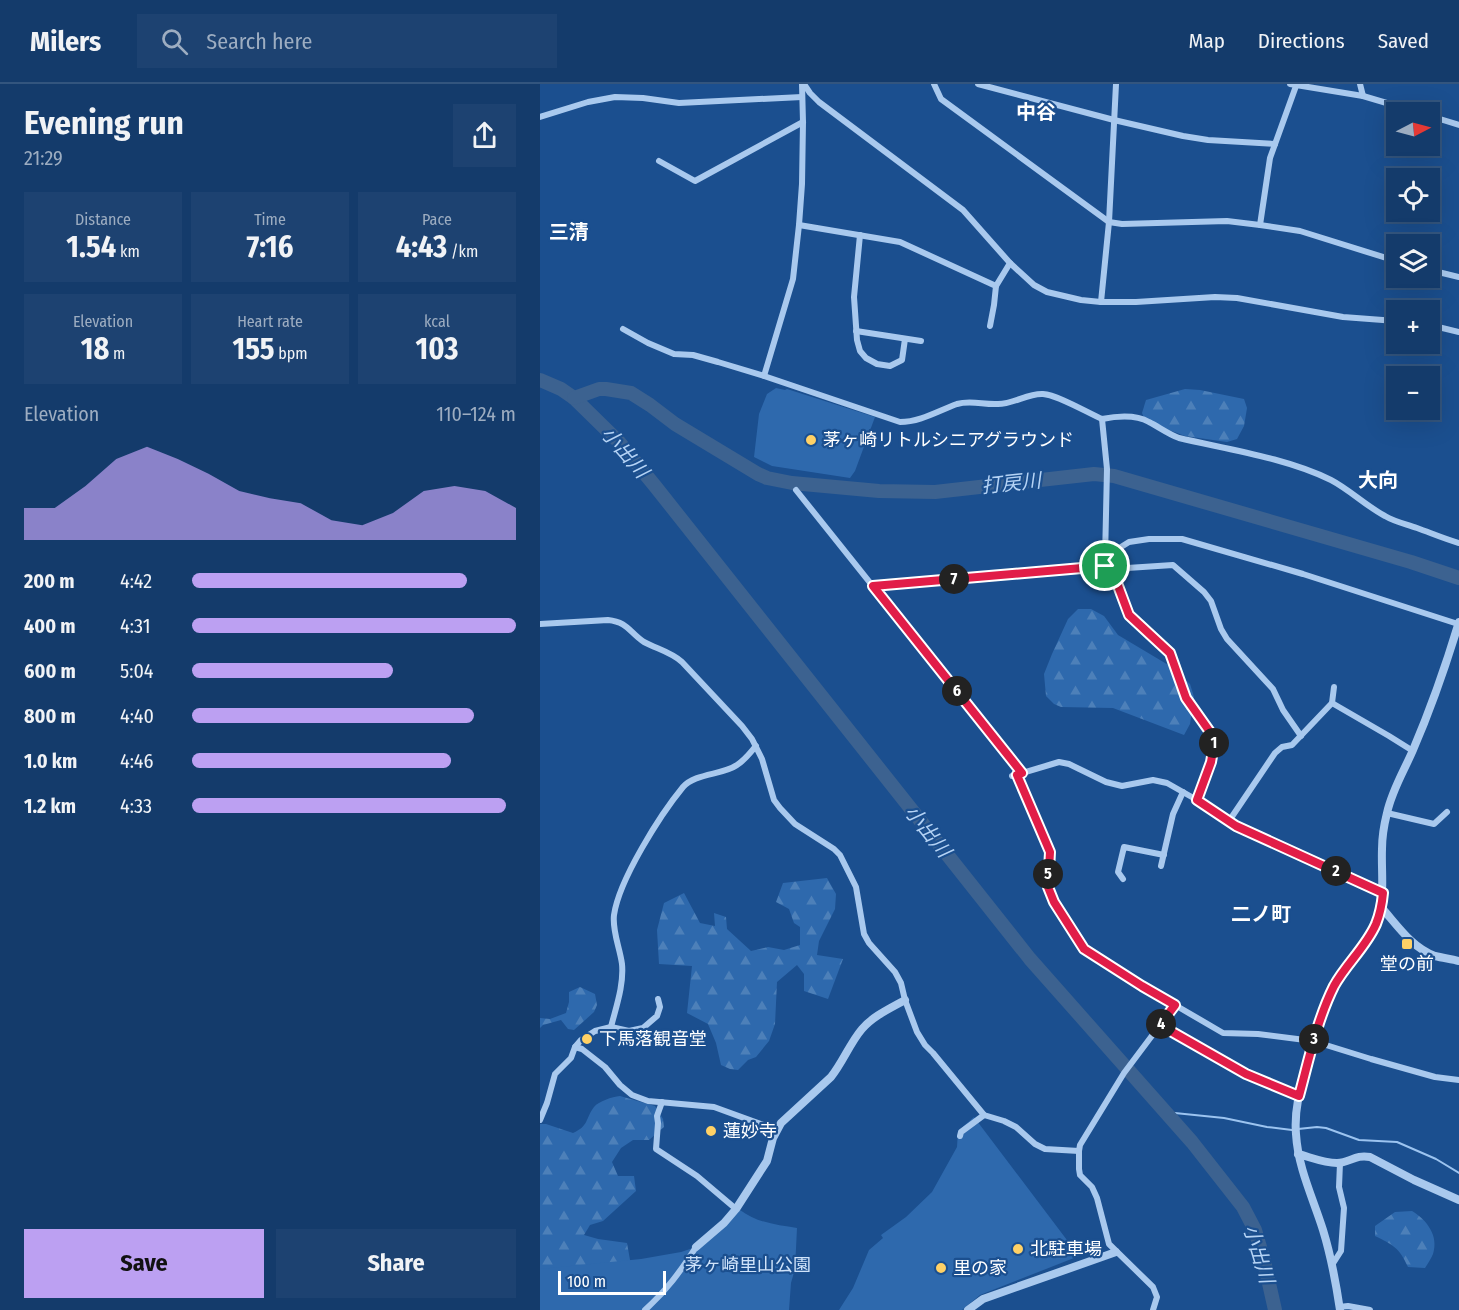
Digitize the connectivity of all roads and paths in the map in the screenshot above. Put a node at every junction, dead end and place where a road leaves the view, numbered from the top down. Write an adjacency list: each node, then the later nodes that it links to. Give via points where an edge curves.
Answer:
1 (803, 84): 8 (street); 22 (street, via 819,102 963,210)
2 (934, 84): 17 (street, via 941,99)
3 (978, 84): 12 (street)
4 (1116, 84): 12 (street)
5 (1360, 84): 7 (street)
6 (1293, 85): 7 (street); 15 (street)
7 (1363, 96): 9 (street)
8 (802, 97): 10 (street, via 679,103 615,97); 13 (street)
9 (1386, 103)
10 (541, 114)
11 (1440, 119): 14 (street)
12 (1114, 120): 15 (street, via 1208,140); 17 (street)
13 (803, 122): 16 (street, via 695,181); 18 (street)
14 (1459, 125)
15 (1275, 144): 19 (street)
16 (659, 161)
17 (1109, 222): 19 (street, via 1227,221); 26 (street)
18 (799, 225): 20 (street); 35 (street, via 793,279)
19 (1260, 225): 21 (street, via 1300,231)
20 (860, 235): 25 (street, via 900,242); 31 (street, via 854,297)
21 (1386, 258)
22 (1010, 263): 25 (street); 26 (street, via 1047,292)
23 (1440, 272): 24 (street)
24 (1459, 277)
25 (996, 286): 28 (street)
26 (1101, 302): 27 (street, via 1237,298 1343,317)
27 (1386, 320)
28 (990, 326)
29 (1440, 327): 32 (street)
30 (623, 329): 35 (street, via 674,354)
31 (856, 332): 33 (street); 33 (street, via 860,351 866,358 890,366 903,360)
32 (1459, 332)
33 (905, 339): 34 (street)
34 (921, 341)
35 (764, 376): 36 (street, via 900,422 959,404 1006,404 1043,394)
36 (1102, 419): 38 (street, via 1138,418 1179,438 1291,465 1332,481 1393,520); 39 (street, via 1107,470)
37 (796, 490): 42 (street)
38 (1459, 543)
39 (1105, 557): 40 (street); 43 (street, via 1129,542 1182,538)
40 (1105, 566): 41 (street); 42 (street)
41 (1112, 569): 47 (street, via 1173,565 1204,591 1227,639 1273,689); 52 (street, via 1129,615 1170,653 1186,698 1215,739)
42 (873, 586): 50 (street)
43 (1459, 623): 49 (street)
44 (540, 624): 48 (street, via 608,620 626,626 645,642 676,656)
45 (1334, 687): 46 (street)
46 (1332, 703): 47 (street); 49 (street)
47 (1301, 736): 55 (street, via 1275,753)
48 (756, 746): 63 (street, via 780,808 800,828 840,855 856,887 868,943 895,972); 66 (street, via 735,767 684,784 634,864 619,894 614,917 622,978)
49 (1413, 752): 54 (street)
50 (1017, 775): 51 (street, via 1059,762 1122,786 1153,780); 64 (street, via 1050,852 1048,887 1084,949)
51 (1183, 792): 52 (street); 56 (street, via 1173,814)
52 (1197, 800): 55 (street)
53 (1447, 812): 54 (street, via 1434,824)
54 (1387, 813): 59 (street, via 1382,847)
55 (1229, 822): 59 (street)
56 (1164, 855): 57 (street); 58 (street, via 1124,847 1118,872)
57 (1161, 866)
58 (1123, 879)
59 (1383, 893): 60 (street)
60 (1381, 907): 61 (street, via 1420,948); 67 (street, via 1369,936 1335,985)
61 (1459, 961)
62 (658, 999): 66 (street, via 657,1016 643,1028)
63 (905, 1000): 72 (street, via 925,1045); 74 (street, via 862,1029 831,1077 790,1113)
64 (1175, 1005): 65 (street); 67 (street, via 1223,1033)
65 (1160, 1025): 70 (street, via 1246,1074); 76 (street, via 1124,1073)
66 (611, 1027): 68 (street, via 595,1030)
67 (1313, 1041): 69 (street, via 1435,1077); 70 (street)
68 (575, 1047): 71 (street, via 600,1062 632,1095); 73 (street, via 571,1058 555,1074)
69 (1459, 1080)
70 (1299, 1096): 77 (street)
71 (662, 1102): 74 (street, via 714,1107); 80 (street, via 657,1116 656,1149)
72 (984, 1115): 75 (street); 76 (street, via 1016,1127 1045,1149)
73 (540, 1120)
74 (777, 1130): 80 (street, via 767,1161)
75 (960, 1136)
76 (1079, 1151): 82 (street, via 1080,1175 1092,1187 1109,1244)
77 (1298, 1154): 78 (street); 83 (street)
78 (1340, 1163): 79 (street, via 1370,1157); 83 (street, via 1339,1187 1344,1208 1341,1251)
79 (1459, 1200)
80 (736, 1209): 81 (street)
81 (696, 1247): 85 (street, via 675,1279)
82 (1116, 1252): 86 (street, via 983,1299); 87 (street, via 1153,1287 1157,1297)
83 (1332, 1265): 84 (street)
84 (1340, 1308): 88 (street)
85 (645, 1310)
86 (968, 1310)
87 (1154, 1310)
88 (1370, 1310)

